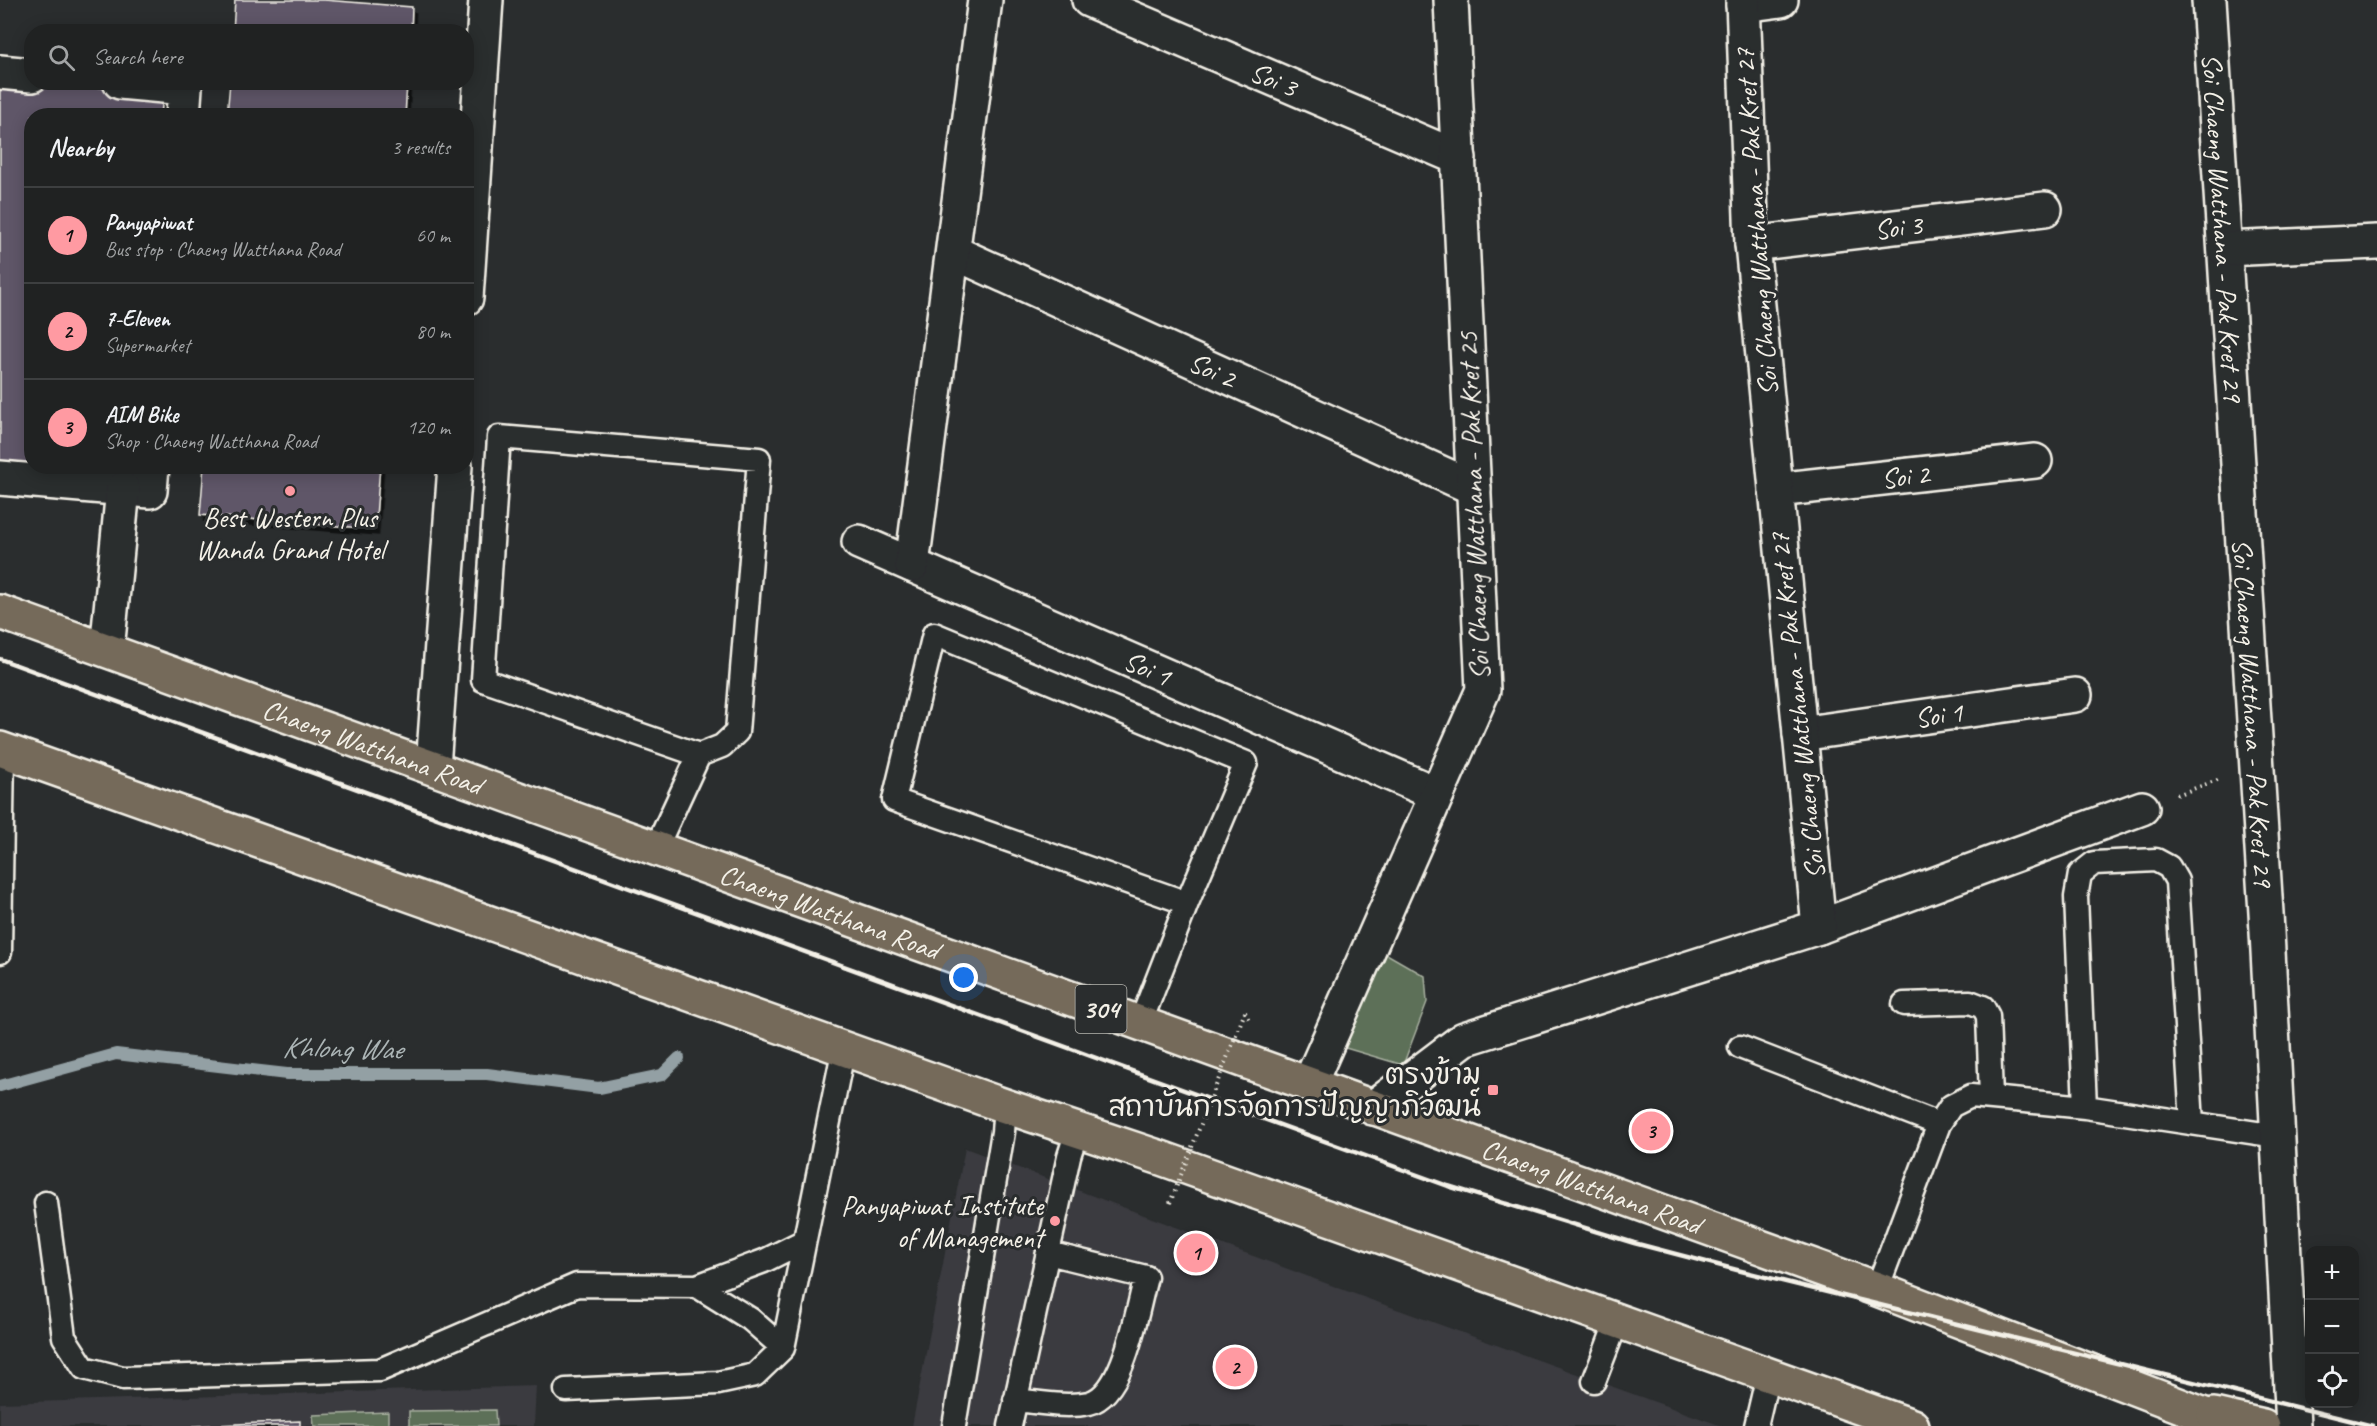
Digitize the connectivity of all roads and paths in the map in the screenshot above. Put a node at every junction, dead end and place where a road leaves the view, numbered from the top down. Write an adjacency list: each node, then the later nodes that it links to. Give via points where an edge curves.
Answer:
1 (486, 0): 13 (street)
2 (985, 0): 18 (street)
3 (1089, 0): 12 (street, Soi 3)
4 (1451, 0): 12 (street, Soi Chaeng Watthana - Pak Kret 25)
5 (1781, 0): 7 (street)
6 (2209, 0): 17 (street, Soi Chaeng Watthana - Pak Kret 29)
7 (1743, 2): 16 (street, Soi Chaeng Watthana - Pak Kret 27)
8 (0, 72): 9 (street)
9 (24, 74)
10 (185, 90): 11 (street)
11 (184, 108)
12 (1459, 158): 23 (street, Soi Chaeng Watthana - Pak Kret 25)
13 (474, 179)
14 (2045, 209): 16 (street, Soi 3)
15 (2377, 242): 17 (street)
16 (1752, 244): 25 (street, Soi Chaeng Watthana - Pak Kret 27)
17 (2225, 249): 34 (street, Soi Chaeng Watthana - Pak Kret 29)
18 (952, 252): 23 (street, Soi 2); 27 (street)
19 (2035, 461): 25 (street, Soi 2)
20 (151, 474): 24 (street, via 150,491)
21 (454, 474): 35 (street)
22 (0, 478): 24 (street)
23 (1474, 488): 36 (street, Soi Chaeng Watthana - Pak Kret 25, via 1483,690)
24 (123, 489): 29 (street)
25 (1776, 490): 31 (street, Soi Chaeng Watthana - Pak Kret 27)
26 (859, 542): 27 (street, Soi 1)
27 (912, 565): 36 (street, Soi 1)
28 (0, 612): 29 (main road, Chaeng Watthana Road / 304)
29 (107, 650): 35 (main road, Chaeng Watthana Road / 304)
30 (2075, 695): 31 (street, Soi 1)
31 (1800, 734): 41 (street, Soi Chaeng Watthana - Pak Kret 27)
32 (1, 749): 39 (lane); 46 (main road)
33 (699, 755): 33 (lane, via 483,680 499,437 759,459 737,732 722,747); 38 (lane)
34 (2256, 766): 37 (path); 56 (street, Soi Chaeng Watthana - Pak Kret 29)
35 (433, 767): 38 (main road, Chaeng Watthana Road / 304)
36 (1437, 794): 48 (street, Soi Chaeng Watthana - Pak Kret 25)
37 (2142, 808): 41 (street)
38 (656, 848): 45 (main road, Chaeng Watthana Road / 304)
39 (1, 863): 42 (lane)
40 (1187, 903): 40 (lane, via 894,800 934,634 1246,762); 45 (lane)
41 (1819, 927): 52 (street, via 1464,1039)
42 (0, 952)
43 (1904, 1004): 49 (lane, via 1970,1002 1983,1007 1988,1016)
44 (1245, 1012): 58 (path, bridge)
45 (1140, 1024): 48 (main road, Chaeng Watthana Road / 304)
46 (844, 1047): 50 (main road); 59 (lane)
47 (1740, 1047): 54 (lane)
48 (1309, 1085): 52 (main road, Chaeng Watthana Road / 304)
49 (1991, 1097): 51 (lane); 54 (lane, via 1971,1096 1950,1106)
50 (1005, 1106): 55 (main road); 71 (lane)
51 (2085, 1107): 53 (lane); 53 (lane, via 2076,897 2080,874 2094,863 2156,860 2169,867 2178,881)
52 (1373, 1108): 62 (main road, Chaeng Watthana Road / 304)
53 (2192, 1123): 56 (lane)
54 (1939, 1124): 62 (lane)
55 (1078, 1128): 60 (lane); 63 (main road)
56 (2277, 1136): 76 (street, Soi Chaeng Watthana - Pak Kret 29)
57 (46, 1203): 61 (lane, via 64,1337 84,1368 123,1378 381,1370 577,1285)
58 (1170, 1203)
59 (804, 1241): 61 (lane); 64 (lane)
60 (1048, 1253): 68 (lane); 68 (lane, via 1146,1277 1120,1371 1109,1390 1091,1402 1069,1405)
61 (697, 1286): 64 (lane, via 750,1319)
62 (1877, 1289): 69 (main road, Chaeng Watthana Road / 304)
63 (1617, 1321): 65 (main road); 66 (lane)
64 (783, 1348): 67 (lane, via 755,1376 718,1383)
65 (1768, 1375): 72 (lane); 73 (main road)
66 (1594, 1381)
67 (566, 1390)
68 (1015, 1400): 70 (lane)
69 (2200, 1412): 74 (main road, Chaeng Watthana Road); 75 (main road, Chaeng Watthana Road / 304)
70 (1016, 1425)
71 (954, 1426)
72 (1756, 1426)
73 (1912, 1426)
74 (2233, 1426)
75 (2263, 1426)
76 (2293, 1426)

